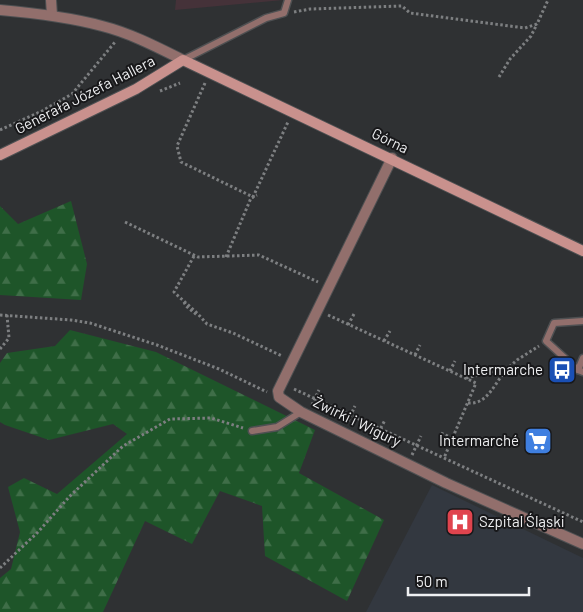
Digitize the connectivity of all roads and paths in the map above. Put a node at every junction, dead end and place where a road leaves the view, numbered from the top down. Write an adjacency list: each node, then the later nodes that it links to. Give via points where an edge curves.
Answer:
1 (51, 0): 6 (street)
2 (288, 0): 5 (lane)
3 (548, 0): 7 (path)
4 (0, 10): 6 (street)
5 (284, 13): 7 (path, via 402,6 410,13 525,28); 9 (lane, via 266,18)
6 (52, 15): 9 (street, via 102,26)
7 (537, 24): 10 (path)
8 (115, 42): 13 (path, via 72,94)
9 (183, 60): 14 (street, Generała Józefa Hallera, via 136,90); 15 (street, Górna)
10 (499, 77)
11 (206, 82): 16 (path, via 178,146 181,162)
12 (288, 121): 16 (path)
13 (0, 130)
14 (0, 156)
15 (392, 158): 18 (street, Górna); 42 (street, via 278,391)
16 (255, 196): 20 (path)
17 (125, 222): 19 (path)
18 (583, 251)
19 (194, 256): 20 (path); 34 (path, via 174,292 208,324)
20 (226, 257): 21 (path, via 259,255)
21 (318, 282)
22 (323, 313): 27 (path)
23 (354, 314): 27 (path)
24 (0, 315): 25 (path)
25 (7, 315): 32 (path, via 9,338); 42 (path, via 90,323 157,345)
26 (583, 321): 30 (lane, via 554,323)
27 (348, 325): 29 (path)
28 (390, 331): 29 (path)
29 (384, 341): 33 (path)
30 (546, 341): 37 (path); 39 (lane)
31 (420, 345): 33 (path)
32 (0, 349)
33 (415, 355): 38 (path)
34 (282, 356)
35 (583, 358): 39 (lane)
36 (455, 361): 38 (path)
37 (508, 368): 40 (path); 43 (path, via 485,399 475,404)
38 (450, 371): 40 (path)
39 (580, 371)
40 (466, 378): 43 (path, via 476,383)
41 (294, 389): 46 (path)
42 (279, 397): 44 (street, Żwirki i Wigury)
43 (467, 403): 50 (path)
44 (301, 412): 47 (lane, via 277,427); 52 (street, Żwirki i Wigury)
45 (385, 420): 46 (path)
46 (381, 429): 51 (path); 52 (path)
47 (252, 431): 57 (path, via 211,418 170,419 123,446)
48 (441, 433): 50 (path)
49 (421, 436): 51 (path)
50 (452, 438): 53 (path)
51 (417, 445): 53 (path); 54 (path)
52 (372, 447): 54 (street, Żwirki i Wigury)
53 (444, 458): 55 (path)
54 (408, 464): 56 (street, Żwirki i Wigury)
55 (583, 522)
56 (583, 544)
57 (0, 568)

